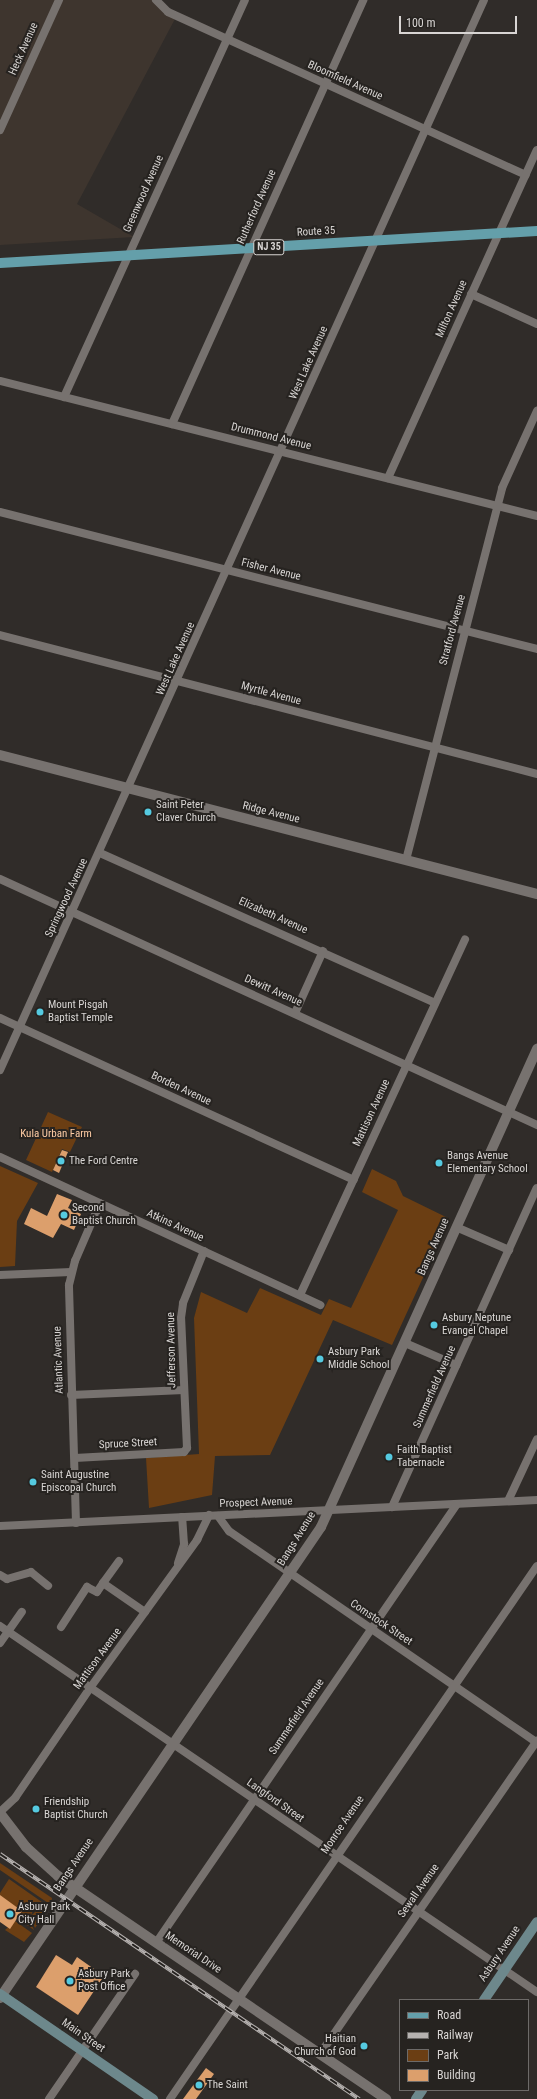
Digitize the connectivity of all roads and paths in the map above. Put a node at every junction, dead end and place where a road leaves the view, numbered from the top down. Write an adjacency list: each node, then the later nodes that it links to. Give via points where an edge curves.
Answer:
1 (58, 0): 8 (street, Heck Avenue)
2 (245, 0): 6 (street, Greenwood Avenue)
3 (363, 0): 7 (street, Rutherford Avenue)
4 (484, 0): 9 (street, West Lake Avenue)
5 (157, 2): 6 (street, Bloomfield Avenue, via 168,12)
6 (227, 40): 7 (street, Bloomfield Avenue); 16 (street, Greenwood Avenue)
7 (325, 84): 9 (street, Bloomfield Avenue); 15 (street, Rutherford Avenue)
8 (0, 130)
9 (426, 130): 11 (street, Bloomfield Avenue); 14 (street, West Lake Avenue)
10 (537, 150): 11 (street, Milton Avenue)
11 (526, 175): 13 (street, Milton Avenue)
12 (537, 231): 13 (main road, Route 35 / NJ 35)
13 (498, 235): 14 (main road, Route 35 / NJ 35); 18 (street, Milton Avenue)
14 (375, 241): 15 (main road, Route 35 / NJ 35); 24 (street, West Lake Avenue)
15 (250, 248): 16 (main road, Route 35 / NJ 35); 23 (street, Rutherford Avenue)
16 (128, 255): 17 (main road, Route 35 / NJ 35); 21 (street, Greenwood Avenue)
17 (0, 263)
18 (471, 294): 19 (street); 25 (street, Milton Avenue)
19 (537, 324)
20 (0, 381): 21 (street, Drummond Avenue)
21 (64, 397): 23 (street, Drummond Avenue)
22 (537, 411): 26 (street, Stratford Avenue)
23 (172, 424): 24 (street, Drummond Avenue)
24 (282, 452): 25 (street, Drummond Avenue); 29 (street, West Lake Avenue)
25 (388, 478): 26 (street, Drummond Avenue)
26 (497, 506): 28 (street, Drummond Avenue); 30 (street, Stratford Avenue)
27 (0, 512): 29 (street, Fisher Avenue)
28 (537, 516)
29 (227, 570): 30 (street, Fisher Avenue); 33 (street, West Lake Avenue)
30 (464, 631): 32 (street, Fisher Avenue); 35 (street, Stratford Avenue)
31 (0, 635): 33 (street, Myrtle Avenue)
32 (537, 650)
33 (178, 681): 34 (street, West Lake Avenue); 35 (street, Myrtle Avenue)
34 (153, 736): 38 (street, Springwood Avenue)
35 (434, 748): 37 (street, Myrtle Avenue); 40 (street, Stratford Avenue)
36 (0, 755): 38 (street, Ridge Avenue)
37 (537, 774)
38 (129, 788): 39 (street, Springwood Avenue); 40 (street, Ridge Avenue)
39 (100, 852): 43 (street, Springwood Avenue); 45 (street, Elizabeth Avenue)
40 (406, 860): 42 (street, Ridge Avenue)
41 (0, 879): 43 (street, Dewitt Avenue)
42 (537, 894)
43 (72, 912): 47 (street, Dewitt Avenue); 49 (street, Springwood Avenue)
44 (465, 940): 46 (street, Mattison Avenue)
45 (323, 951): 46 (street, Elizabeth Avenue); 47 (street)
46 (435, 1003): 51 (street, Mattison Avenue)
47 (295, 1013): 51 (street, Dewitt Avenue)
48 (0, 1018): 49 (street, Borden Avenue)
49 (20, 1027): 52 (street, Springwood Avenue); 56 (street, Borden Avenue)
50 (537, 1049): 53 (street, Bangs Avenue)
51 (406, 1065): 53 (street, Dewitt Avenue); 56 (street, Mattison Avenue)
52 (0, 1070)
53 (508, 1112): 54 (street, Dewitt Avenue); 59 (street, Bangs Avenue)
54 (537, 1125)
55 (0, 1157): 58 (street, Atkins Avenue)
56 (354, 1180): 64 (street, Mattison Avenue)
57 (537, 1188): 60 (street, Summerfield Avenue)
58 (100, 1203): 61 (street, Atkins Avenue); 62 (street, Atlantic Avenue)
59 (456, 1227): 60 (street); 66 (street, Bangs Avenue)
60 (509, 1250): 67 (street, Summerfield Avenue)
61 (204, 1251): 64 (street, Atkins Avenue); 68 (street, Jefferson Avenue, via 183,1303 181,1330)
62 (71, 1272): 63 (street); 69 (street, Atlantic Avenue, via 68,1298)
63 (0, 1275)
64 (300, 1296): 65 (street, Atkins Avenue)
65 (320, 1304)
66 (405, 1343): 67 (street); 77 (street, Bangs Avenue)
67 (456, 1366): 76 (street, Summerfield Avenue)
68 (184, 1390): 69 (street); 71 (street, Jefferson Avenue)
69 (71, 1395): 72 (street, Atlantic Avenue)
70 (537, 1439): 74 (street)
71 (184, 1452): 72 (street, Spruce Street)
72 (74, 1458): 81 (street, Atlantic Avenue)
73 (537, 1500): 74 (street, Prospect Avenue)
74 (508, 1501): 75 (street, Prospect Avenue)
75 (457, 1504): 76 (street, Prospect Avenue); 94 (street, Summerfield Avenue)
76 (392, 1507): 77 (street, Prospect Avenue)
77 (329, 1510): 79 (street, Prospect Avenue); 85 (street, Bangs Avenue)
78 (209, 1515): 79 (street, Prospect Avenue); 80 (street, Prospect Avenue); 86 (street, Mattison Avenue, via 197,1540)
79 (218, 1516): 85 (street, Comstock Street, via 229,1531)
80 (182, 1517): 81 (street, Prospect Avenue); 86 (street, via 184,1544)
81 (76, 1522): 82 (street, Prospect Avenue)
82 (0, 1526)
83 (119, 1561): 88 (street)
84 (537, 1566): 97 (street, Monroe Avenue)
85 (290, 1573): 94 (street, Comstock Street); 100 (street, Bangs Avenue)
86 (174, 1574): 91 (street, Mattison Avenue)
87 (0, 1575): 89 (street, via 8,1579 30,1572)
88 (103, 1583): 91 (street); 93 (street, via 97,1592 87,1587)
89 (48, 1586)
90 (22, 1612): 95 (street)
91 (145, 1612): 98 (street, Mattison Avenue)
92 (0, 1626): 95 (street, Langford Street)
93 (61, 1627)
94 (371, 1629): 97 (street, Comstock Street); 101 (street, Summerfield Avenue)
95 (8, 1632): 96 (street); 98 (street, Langford Street)
96 (0, 1643)
97 (453, 1685): 99 (street, Comstock Street); 103 (street, Monroe Avenue)
98 (90, 1688): 100 (street, Langford Street); 102 (street, Mattison Avenue, via 15,1798)
99 (537, 1742): 105 (street, Sewall Avenue)
100 (172, 1744): 101 (street, Langford Street); 104 (street, Bangs Avenue)
101 (254, 1800): 103 (street, Langford Street); 107 (street, Summerfield Avenue)
102 (0, 1813): 104 (street, Memorial Drive, via 26,1847)
103 (336, 1856): 105 (street, Langford Street); 112 (street, Monroe Avenue)
104 (74, 1887): 107 (street, Memorial Drive); 111 (street, Bangs Avenue)
105 (418, 1913): 108 (street, Langford Street); 115 (street, Sewall Avenue)
106 (537, 1922): 108 (main road, Asbury Avenue)
107 (156, 1943): 112 (street, Memorial Drive)
108 (504, 1971): 110 (street, Langford Street); 113 (main road, Asbury Avenue)
109 (135, 1974): 114 (street)
110 (537, 1992)
111 (1, 1995): 114 (main road, Main Street)
112 (238, 1998): 115 (street, Memorial Drive); 118 (street, Monroe Avenue)
113 (485, 1999)
114 (82, 2050): 116 (street); 117 (main road, Main Street)
115 (320, 2054): 119 (street, Memorial Drive)
116 (49, 2099)
117 (153, 2099)
118 (170, 2099)
119 (386, 2099)

